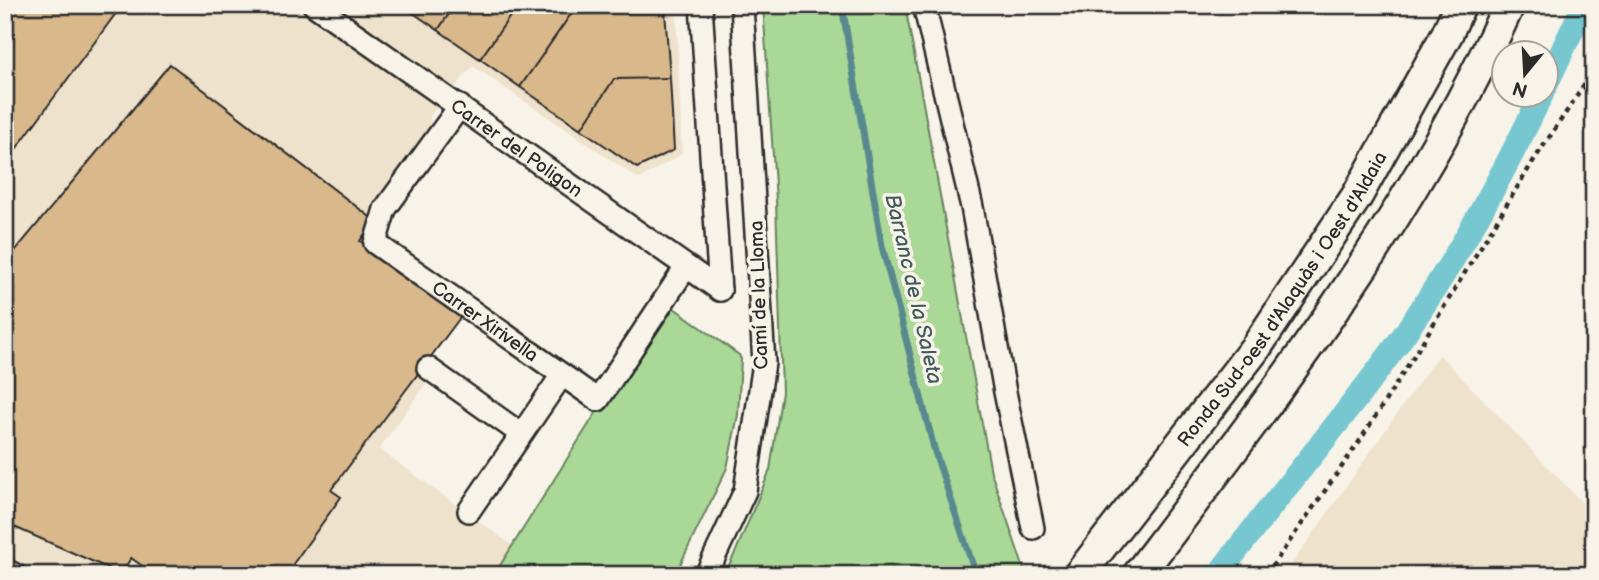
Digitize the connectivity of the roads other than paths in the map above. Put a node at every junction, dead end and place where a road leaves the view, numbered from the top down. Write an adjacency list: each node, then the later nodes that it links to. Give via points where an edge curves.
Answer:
1 (314, 5): 7 (street, Carrer del Poligon)
2 (701, 5): 9 (street, Camí de la Lloma)
3 (742, 5): 17 (street, Camí de la Lloma, via 764,363 745,491)
4 (924, 5): 14 (street, via 972,207)
5 (1460, 5): 18 (main road, Ronda Sud-oest d'Alaquàs i Oest d'Aldaia, via 1357,195 1257,346)
6 (1509, 5): 19 (main road, via 1487,54 1393,223 1292,371)
7 (460, 106): 8 (street, Carrer del Poligon); 11 (street, Carrer Xirivella, via 386,209 374,243)
8 (686, 267): 9 (street, Carrer del Poligon); 11 (street, Carrer Xirivella, via 598,400)
9 (720, 290)
10 (428, 368): 12 (street)
11 (562, 375): 12 (street)
12 (521, 434): 13 (street)
13 (468, 511)
14 (1033, 528)
15 (5, 570): 16 (street)
16 (15, 575)
17 (705, 575)
18 (1079, 575)
19 (1138, 575)

